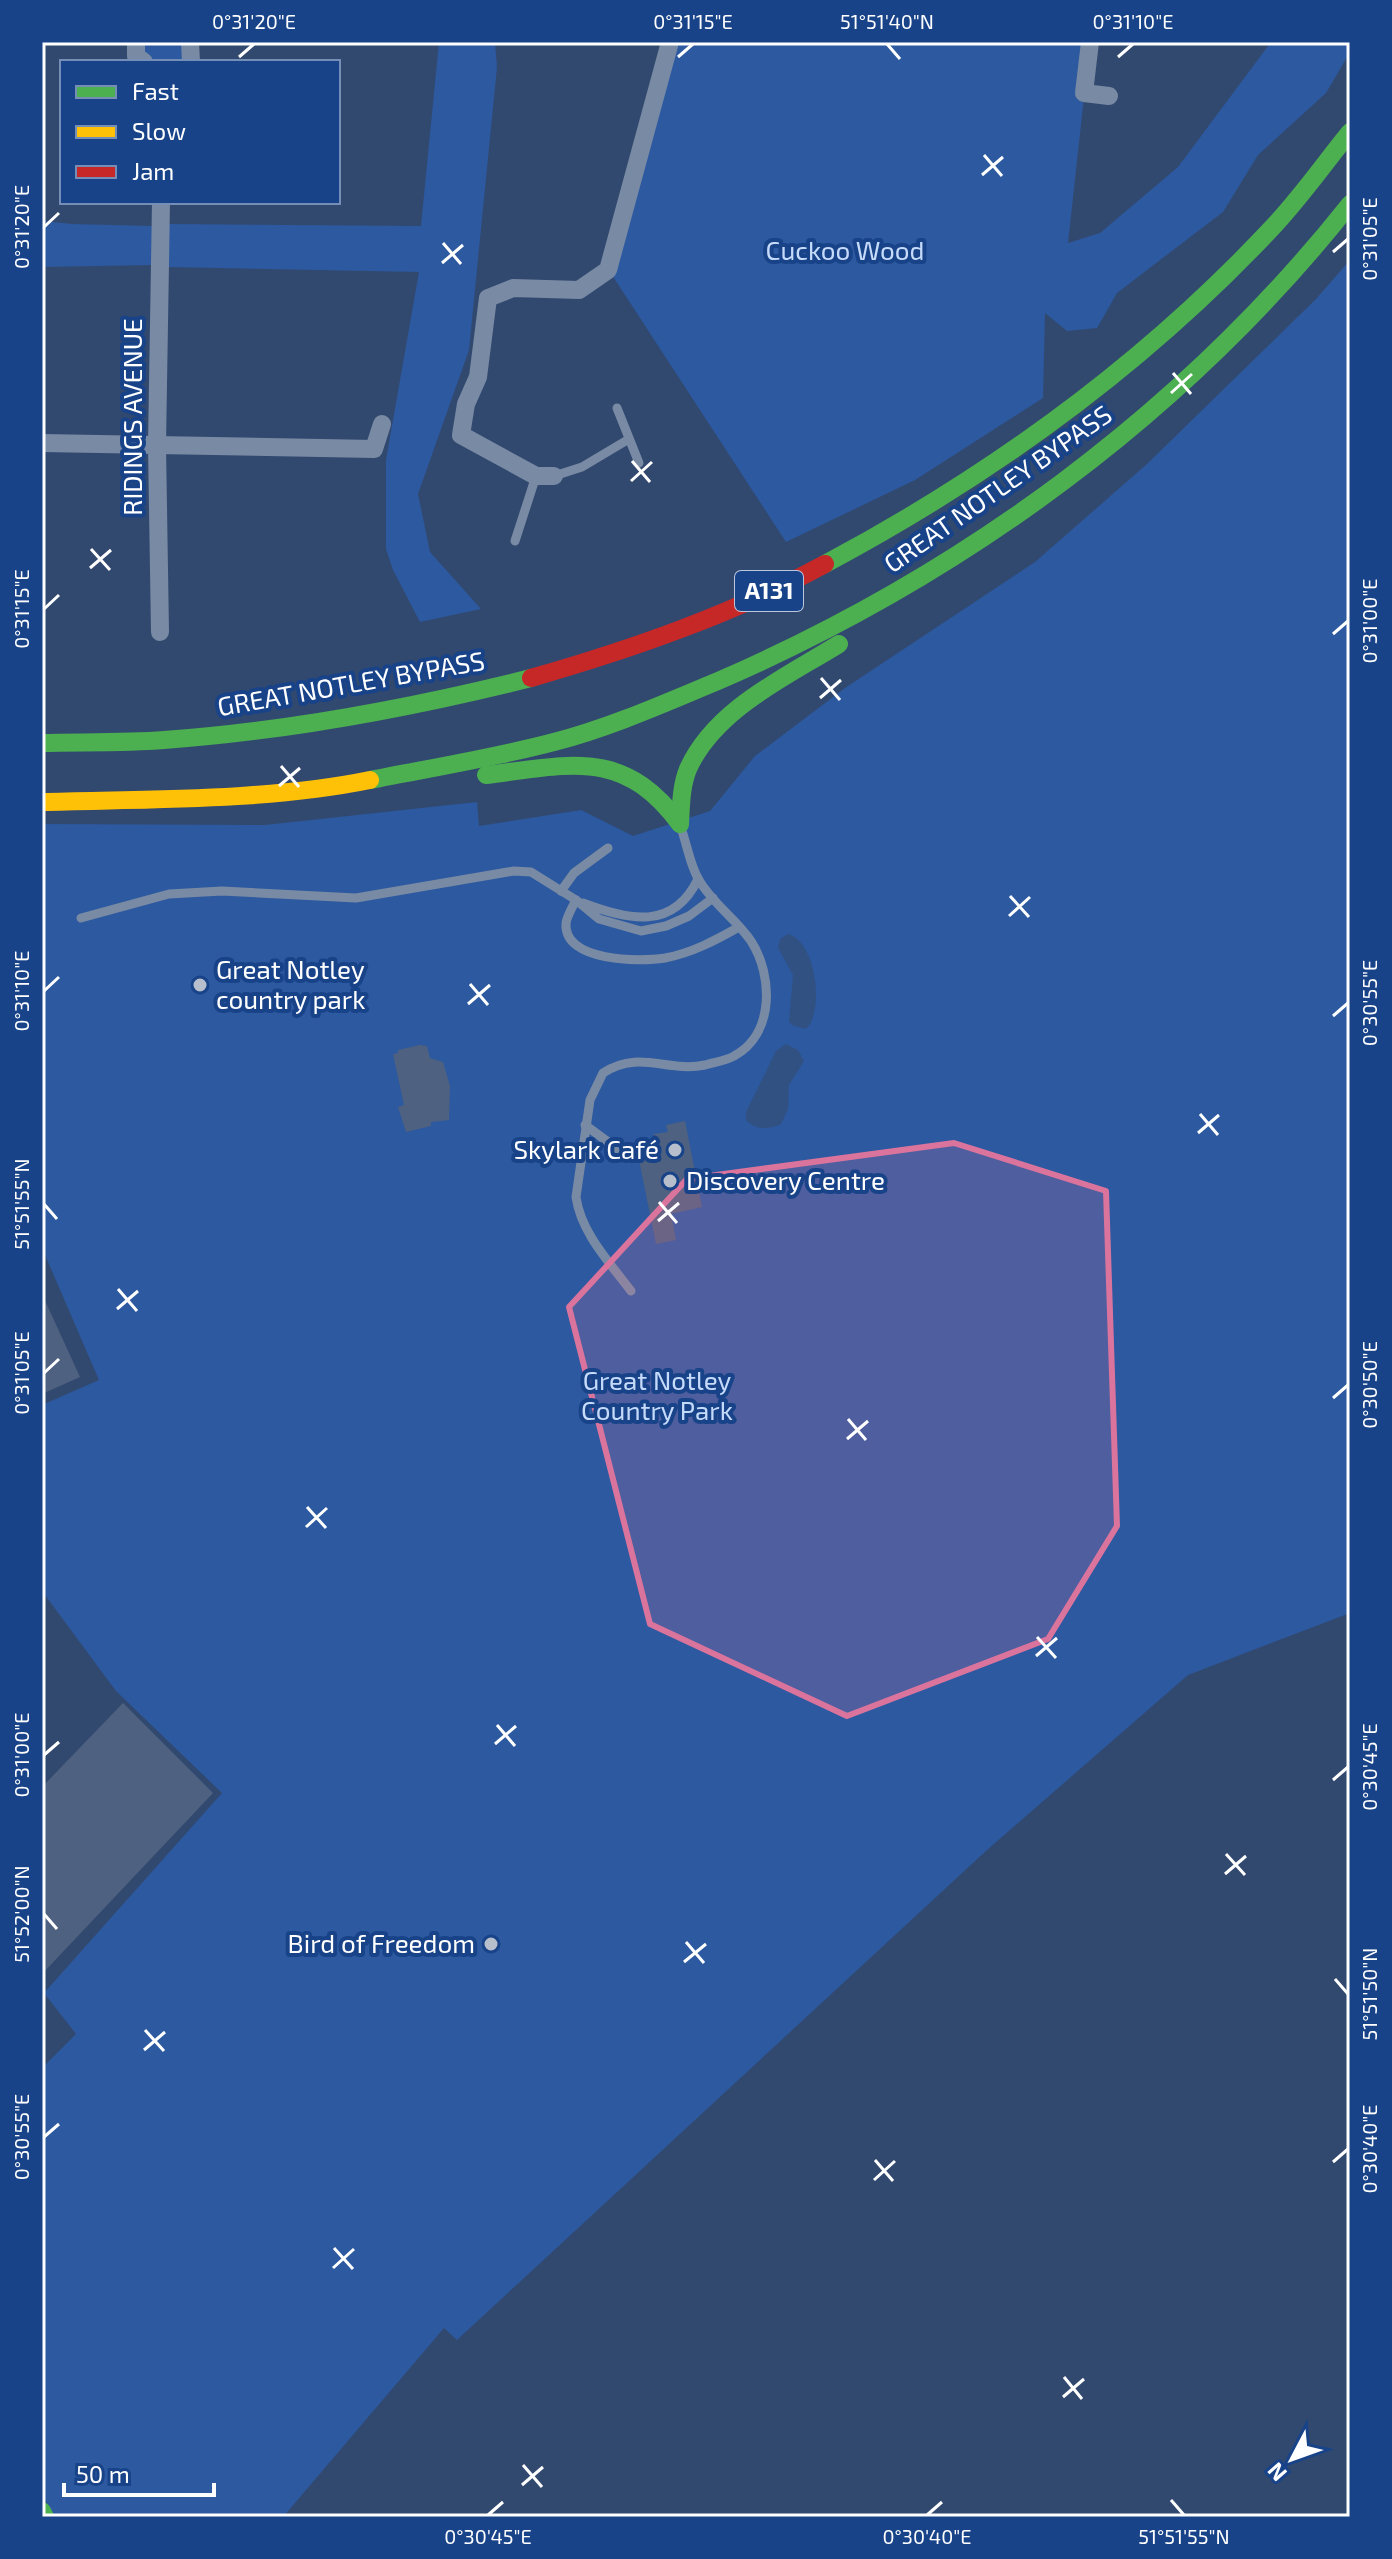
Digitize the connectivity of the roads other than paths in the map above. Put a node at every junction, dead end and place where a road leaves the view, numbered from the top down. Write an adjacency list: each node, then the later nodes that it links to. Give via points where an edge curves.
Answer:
1 (136, 42): 4 (street)
2 (670, 42): 15 (street, via 608,270 579,290 513,288 488,298 478,377 461,435)
3 (1090, 42): 5 (street, via 1084,93)
4 (141, 60)
5 (1109, 96)
6 (1350, 132): 19 (highway, GREAT NOTLEY BYPASS / A131, via 1271,229 1124,369 935,504 738,606 618,651 450,698 175,739)
7 (161, 204): 13 (street, RIDINGS AVENUE)
8 (1350, 204): 17 (highway, GREAT NOTLEY BYPASS / A131, via 1266,303 1185,380 1101,454)
9 (617, 408): 11 (lane)
10 (382, 424): 13 (street, via 374,449)
11 (629, 439): 14 (lane); 15 (lane, via 582,467)
12 (42, 443): 13 (street)
13 (157, 445): 18 (street, RIDINGS AVENUE)
14 (639, 463)
15 (545, 476): 16 (lane)
16 (515, 541)
17 (947, 563): 20 (highway, GREAT NOTLEY BYPASS / A131, via 847,621 666,703 555,742); 22 (highway, via 705,738 682,786)
18 (160, 632)
19 (42, 743)
20 (327, 789): 21 (highway, GREAT NOTLEY BYPASS / A131); 22 (highway, via 584,764 638,780 659,796)
21 (42, 802)
22 (680, 824): 24 (lane)
23 (608, 848): 25 (lane, via 574,873)
24 (698, 879): 26 (lane); 27 (lane, via 689,898 671,912 642,918)
25 (561, 891): 27 (lane); 28 (lane, via 531,872 514,871 356,898 222,891 169,894)
26 (713, 898): 27 (lane, via 689,916 641,931 599,919); 29 (lane)
27 (576, 900): 29 (lane, via 566,923 569,936 576,946 611,959 665,958)
28 (81, 918)
29 (739, 927): 30 (lane, via 762,962 767,988 766,1013 746,1048 701,1066 637,1060 612,1067 603,1073 590,1100)
30 (585, 1125): 31 (lane); 32 (lane, via 578,1211)
31 (619, 1150)
32 (631, 1291)
33 (42, 2511): 34 (highway)
34 (45, 2517)

